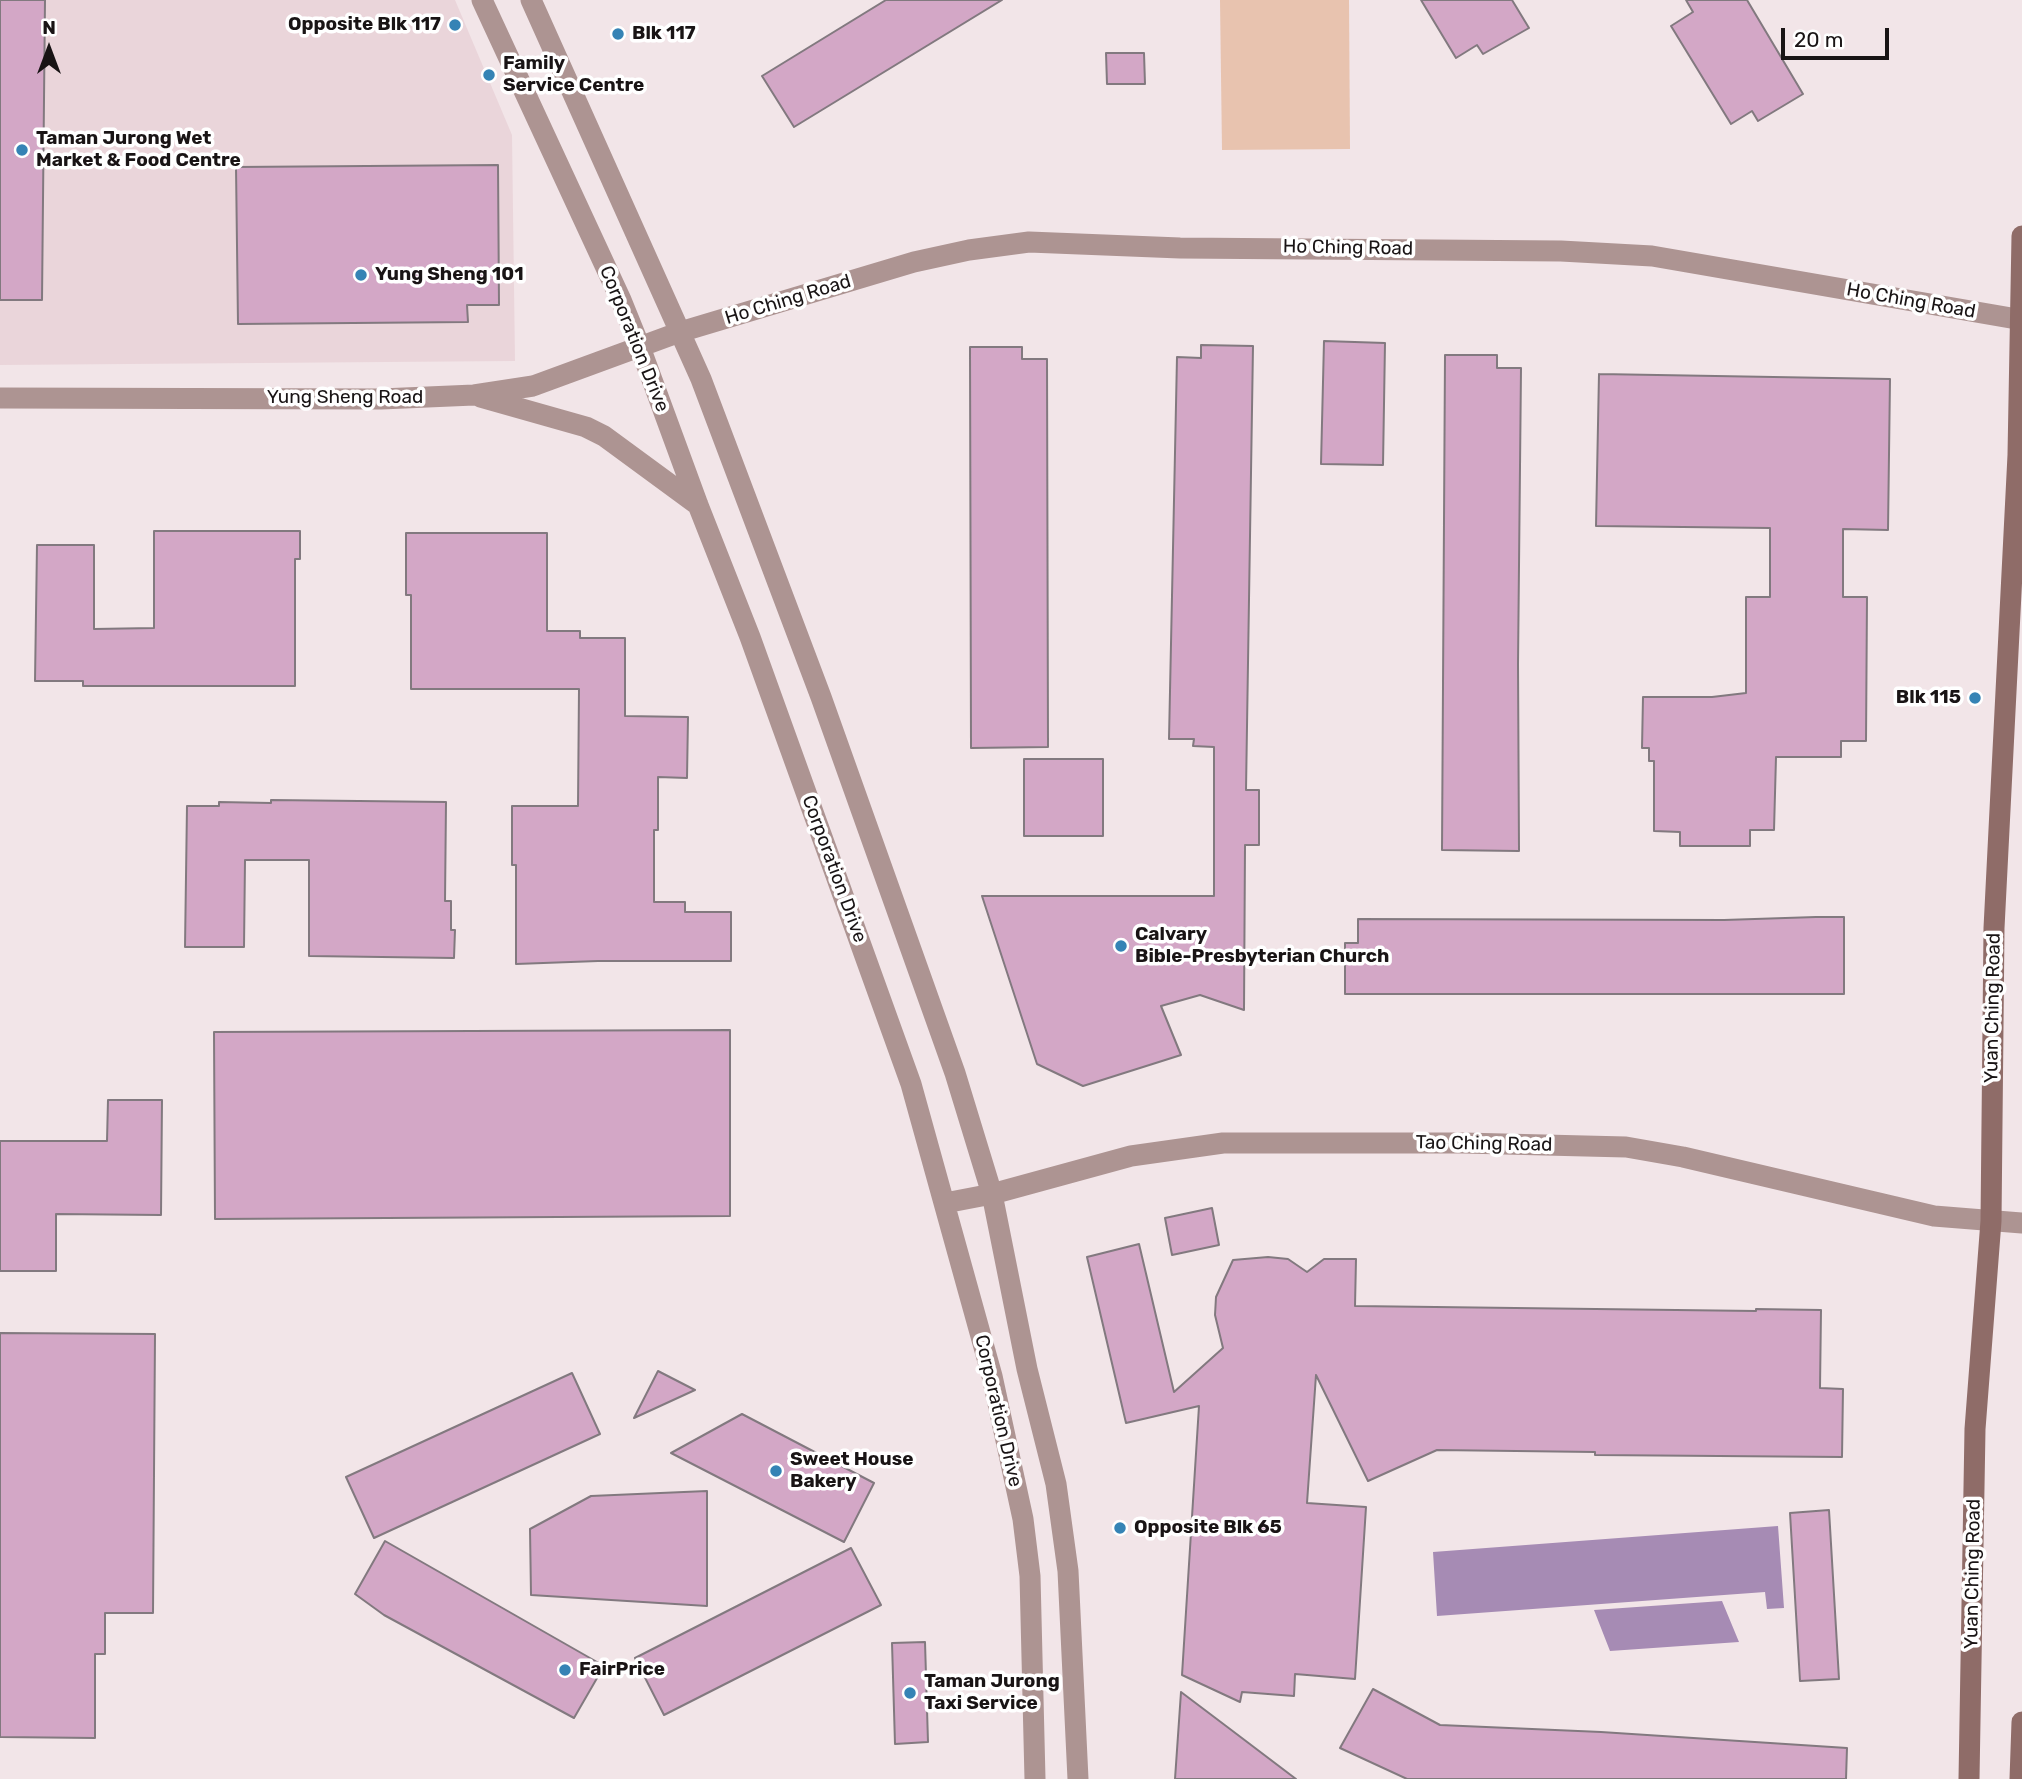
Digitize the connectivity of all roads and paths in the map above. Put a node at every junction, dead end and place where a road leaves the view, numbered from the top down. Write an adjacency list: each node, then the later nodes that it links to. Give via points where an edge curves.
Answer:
1 (482, 0): 6 (street, Corporation Drive)
2 (531, 0): 5 (street, Corporation Drive)
3 (2022, 236): 4 (street, Yuan Ching Road)
4 (2021, 320): 5 (street, Ho Ching Road, via 1652,256 1029,242 914,262); 12 (street, Yuan Ching Road, via 1994,928)
5 (680, 332): 6 (street, Yung Sheng Road); 10 (street, Corporation Drive, via 821,696 956,1073)
6 (640, 347): 7 (street, Yung Sheng Road, via 533,386); 9 (street, Corporation Drive)
7 (474, 395): 8 (street, Yung Sheng Road); 9 (street, via 586,427)
8 (0, 398)
9 (698, 505): 11 (street, Corporation Drive, via 755,649 906,1071)
10 (992, 1194): 11 (street, Tao Ching Road); 12 (street, Tao Ching Road, via 1131,1156 1223,1143 1626,1147 1934,1216); 16 (street, Corporation Drive, via 1027,1369 1056,1484 1068,1571)
11 (945, 1203): 15 (street, Corporation Drive, via 992,1376 1023,1519 1030,1576)
12 (1991, 1221): 13 (street, Tao Ching Road); 17 (street, Yuan Ching Road, via 1975,1429)
13 (2022, 1223)
14 (2022, 1721): 18 (street)
15 (1035, 1779)
16 (1078, 1779)
17 (1969, 1779)
18 (2020, 1779)

